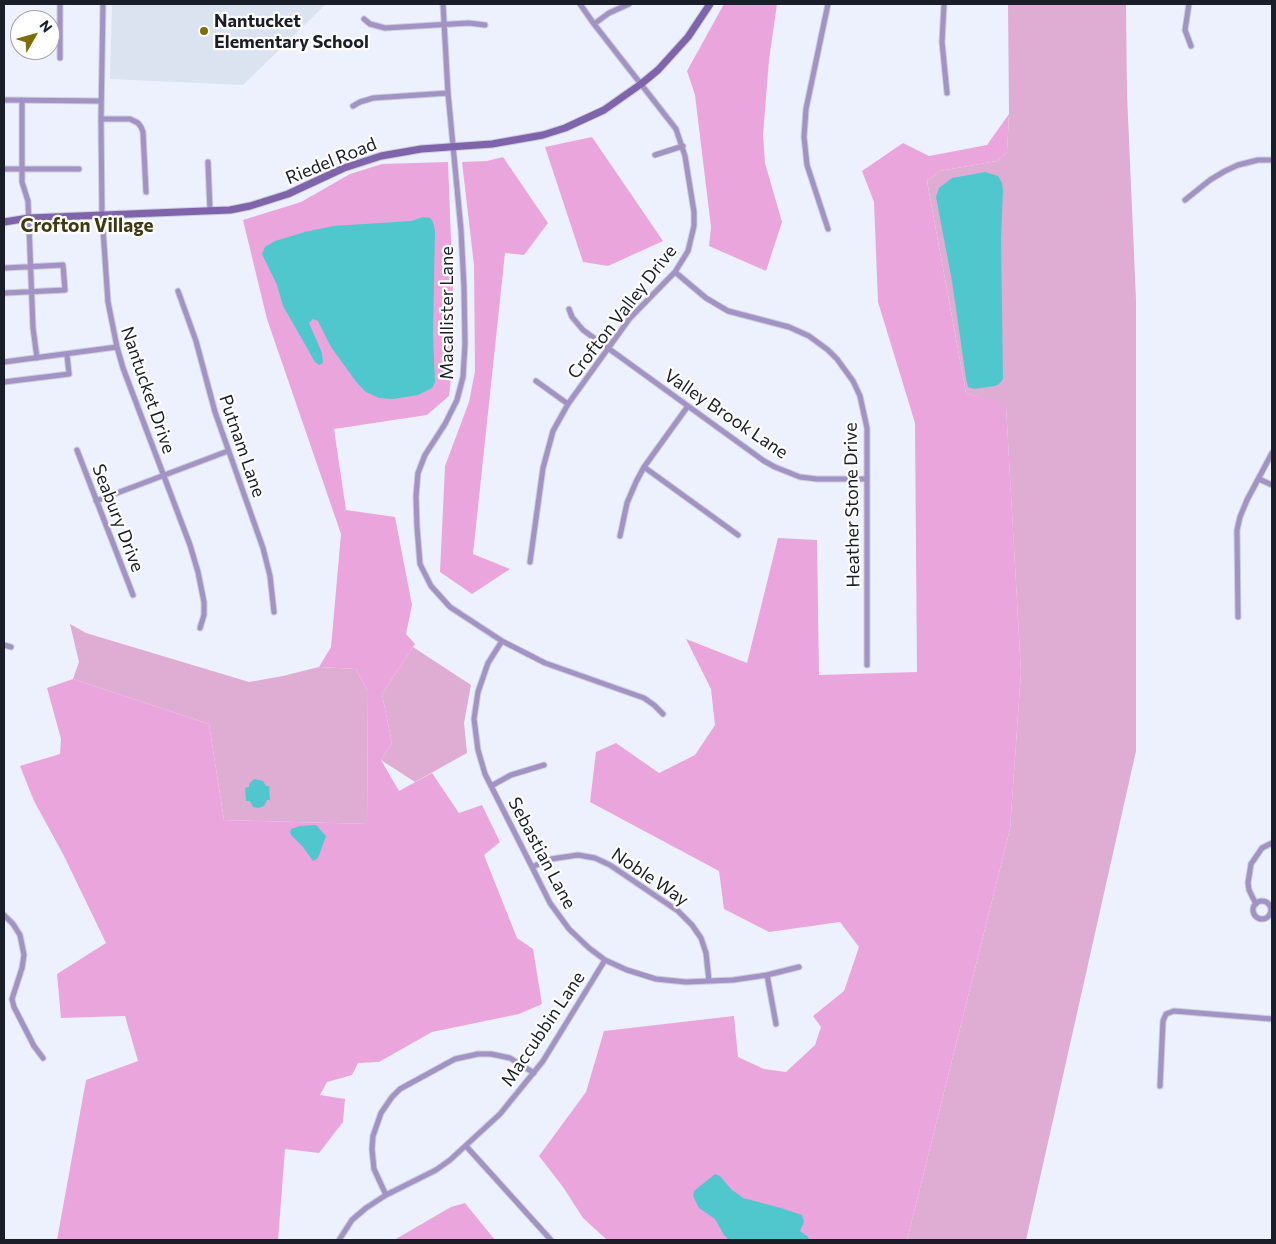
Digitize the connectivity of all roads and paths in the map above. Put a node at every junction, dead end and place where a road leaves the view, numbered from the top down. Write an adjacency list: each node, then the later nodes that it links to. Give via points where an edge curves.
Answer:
1 (103, 4): 19 (street, Nantucket Drive)
2 (443, 4): 10 (street, Macallister Lane)
3 (580, 4): 11 (street, Crofton Valley Drive)
4 (629, 4): 11 (street)
5 (710, 4): 14 (street, Riedel Road, via 688,37)
6 (828, 4): 36 (street, via 806,109 804,137 807,165)
7 (944, 4): 16 (street, via 942,42)
8 (1189, 4): 13 (street, via 1186,30)
9 (364, 20): 10 (street, via 386,28)
10 (445, 24): 12 (street, via 468,22); 15 (street, Macallister Lane)
11 (594, 24): 14 (street, Crofton Valley Drive)
12 (485, 25)
13 (1191, 46)
14 (641, 84): 22 (street, Crofton Valley Drive, via 673,124); 23 (street, Riedel Road, via 604,110 558,130 518,140)
15 (448, 93): 20 (street, via 373,98); 23 (street, Macallister Lane)
16 (947, 93)
17 (4, 100): 18 (street)
18 (22, 100): 19 (street); 27 (street)
19 (101, 100): 21 (street, Nantucket Drive)
20 (353, 106)
21 (101, 119): 30 (street, via 130,119 141,127); 33 (street, Nantucket Drive)
22 (683, 146): 24 (street); 39 (street, Crofton Valley Drive, via 694,226 688,251)
23 (452, 147): 32 (street, Riedel Road, via 399,151 344,168 267,202); 69 (street, Macallister Lane, via 464,287 463,377 452,412 421,464 417,484 418,552 424,575 439,597)
24 (655, 155)
25 (1272, 160): 31 (street, via 1238,165 1210,180)
26 (208, 162): 32 (street)
27 (21, 168): 28 (street); 29 (street); 34 (street)
28 (79, 168)
29 (4, 169)
30 (146, 192)
31 (1185, 200)
32 (210, 211): 33 (street, Riedel Road)
33 (102, 215): 34 (street, Riedel Road); 44 (street, Nantucket Drive, via 108,302)
34 (29, 218): 35 (street, Riedel Road); 37 (street)
35 (4, 222)
36 (828, 229)
37 (31, 267): 38 (street); 41 (street); 41 (street, via 63,265 65,290)
38 (4, 268)
39 (675, 272): 45 (street, Crofton Valley Drive, via 638,308); 58 (street, Heather Stone Drive, via 722,308 798,331 818,342 837,359 853,381 862,404 867,428)
40 (178, 290): 54 (street, Putnam Lane)
41 (32, 292): 42 (street); 47 (street)
42 (4, 293)
43 (569, 309): 45 (street, Valley Brook Lane, via 577,324)
44 (117, 347): 46 (street); 57 (street, Nantucket Drive)
45 (608, 348): 51 (street, Crofton Valley Drive); 52 (street, Valley Brook Lane)
46 (67, 355): 47 (street); 50 (street, via 69,374)
47 (37, 358): 48 (street)
48 (4, 362)
49 (536, 381): 51 (street)
50 (4, 382)
51 (568, 404): 64 (street, Crofton Valley Drive, via 545,454)
52 (688, 406): 56 (street); 58 (street, Valley Brook Lane, via 764,461 788,473 816,479)
53 (77, 450): 61 (street, Seabury Drive)
54 (228, 451): 57 (street); 66 (street, Putnam Lane, via 263,548)
55 (1272, 453): 59 (street)
56 (644, 467): 62 (street); 63 (street, via 631,492)
57 (163, 476): 61 (street); 68 (street, Nantucket Drive, via 198,572 204,602)
58 (867, 479): 72 (street, Heather Stone Drive)
59 (1259, 479): 60 (street); 67 (street, via 1247,500 1237,530)
60 (1272, 485)
61 (96, 502): 65 (street, Seabury Drive)
62 (738, 535)
63 (620, 536)
64 (530, 562)
65 (132, 596)
66 (274, 612)
67 (1238, 617)
68 (200, 628)
69 (502, 641): 73 (street, Macallister Lane, via 545,664 644,698); 75 (street, Sebastian Lane, via 484,672 474,710 478,750)
70 (4, 645): 71 (street)
71 (11, 646)
72 (867, 665)
73 (663, 714)
74 (544, 765): 75 (street, via 511,775)
75 (491, 786): 77 (street, Sebastian Lane)
76 (1272, 843): 78 (street, via 1262,848 1251,864 1248,883)
77 (532, 867): 80 (street, Sebastian Lane, via 561,919); 83 (street, Noble Way, via 551,859 578,855 610,865 678,911 692,925 706,953)
78 (1256, 904)
79 (4, 916): 86 (street, via 20,935 24,955 12,999 14,1007)
80 (605, 960): 83 (street, Sebastian Lane, via 656,979); 87 (street, Maccubbin Lane)
81 (799, 967): 82 (street, Sebastian Lane)
82 (767, 975): 83 (street, Sebastian Lane); 85 (street)
83 (710, 981)
84 (1272, 1019): 88 (street, via 1169,1012 1163,1021)
85 (776, 1024)
86 (43, 1058)
87 (534, 1073): 89 (street, Maccubbin Lane, via 500,1114); 90 (street, via 510,1058 478,1054 455,1059 400,1090 381,1113 373,1136 373,1162)
88 (1160, 1086)
89 (466, 1146): 90 (street, Maccubbin Lane, via 436,1170); 92 (street)
90 (386, 1195): 91 (street, Maccubbin Lane, via 359,1213)
91 (339, 1240)
92 (551, 1240)

